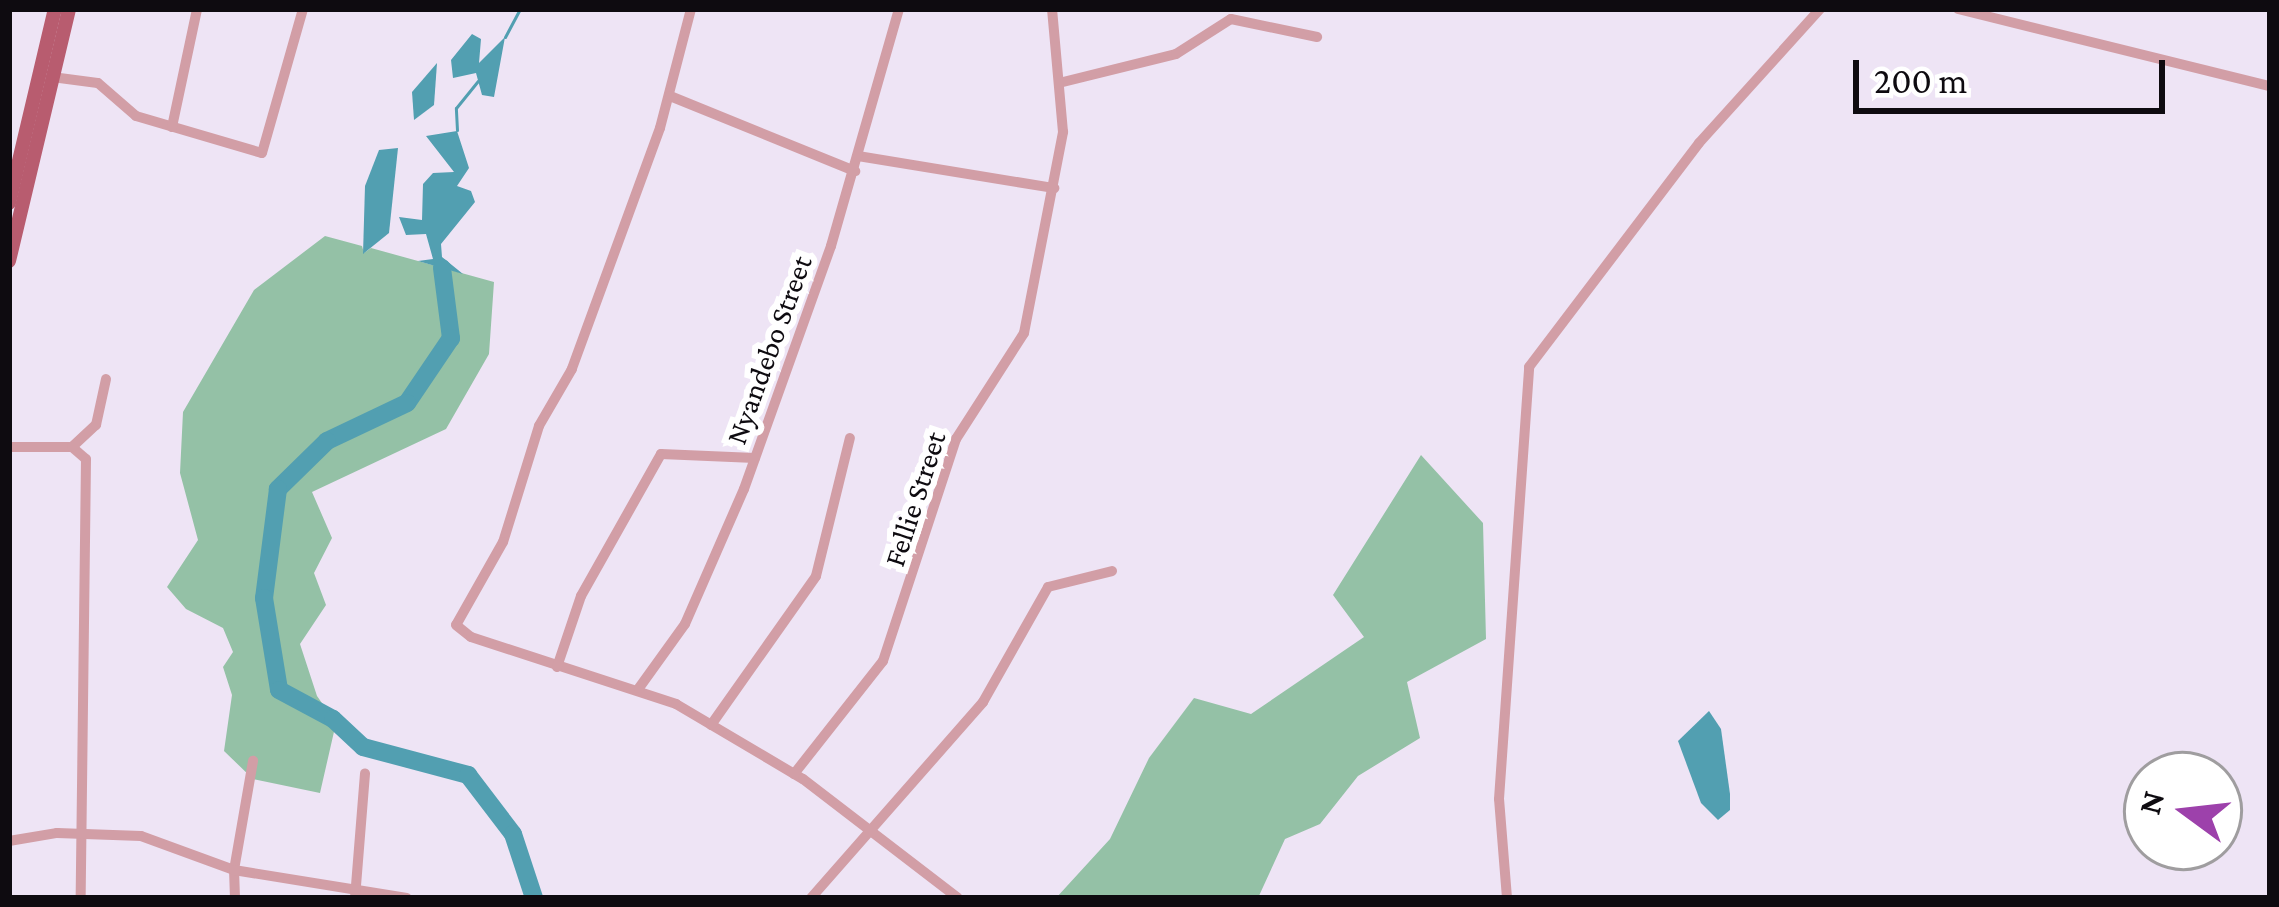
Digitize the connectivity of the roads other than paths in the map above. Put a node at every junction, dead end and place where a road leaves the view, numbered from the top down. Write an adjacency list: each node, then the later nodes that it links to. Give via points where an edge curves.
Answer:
1 (55, 9): 19 (main road)
2 (69, 9): 12 (main road)
3 (197, 9): 16 (street)
4 (303, 9): 16 (street, via 268,151)
5 (691, 9): 15 (street)
6 (899, 9): 17 (street, Nyandebo Street)
7 (1052, 9): 13 (street, Fellie Street)
8 (1820, 9): 40 (street, via 1700,143 1529,367 1499,799)
9 (1958, 9): 10 (street)
10 (2012, 16): 14 (street)
11 (1317, 37): 13 (street, via 1231,19 1177,54)
12 (52, 77): 16 (street, via 98,83 125,111); 19 (main road)
13 (1063, 82): 20 (street, Fellie Street)
14 (2270, 86)
15 (670, 96): 18 (street); 29 (street, via 572,369 532,447 503,542 456,616 462,633)
16 (172, 127)
17 (858, 156): 18 (street, Nyandebo Street); 20 (street)
18 (855, 171): 27 (street, Nyandebo Street)
19 (22, 173): 21 (main road); 22 (main road)
20 (1054, 188): 34 (street, Fellie Street, via 1024,333 956,440 895,637 869,683)
21 (9, 203)
22 (9, 261)
23 (106, 379): 26 (street, via 96,425)
24 (850, 438): 31 (street, via 816,575)
25 (9, 447): 26 (street)
26 (72, 447): 35 (street, via 86,459)
27 (755, 458): 29 (street, via 661,454 581,596); 30 (street, Nyandebo Street, via 685,624)
28 (1112, 571): 36 (street, via 1048,587 983,702)
29 (557, 668): 30 (street)
30 (639, 688): 31 (street)
31 (711, 725): 34 (street)
32 (253, 761): 38 (street)
33 (365, 773): 39 (street)
34 (794, 774): 36 (street)
35 (82, 832): 37 (street); 38 (street, via 141,836); 41 (street)
36 (873, 835): 44 (street); 45 (street)
37 (9, 841)
38 (234, 870): 39 (street); 42 (street)
39 (354, 891): 43 (street)
40 (1502, 896)
41 (81, 898)
42 (235, 898)
43 (407, 898)
44 (811, 898)
45 (958, 898)

